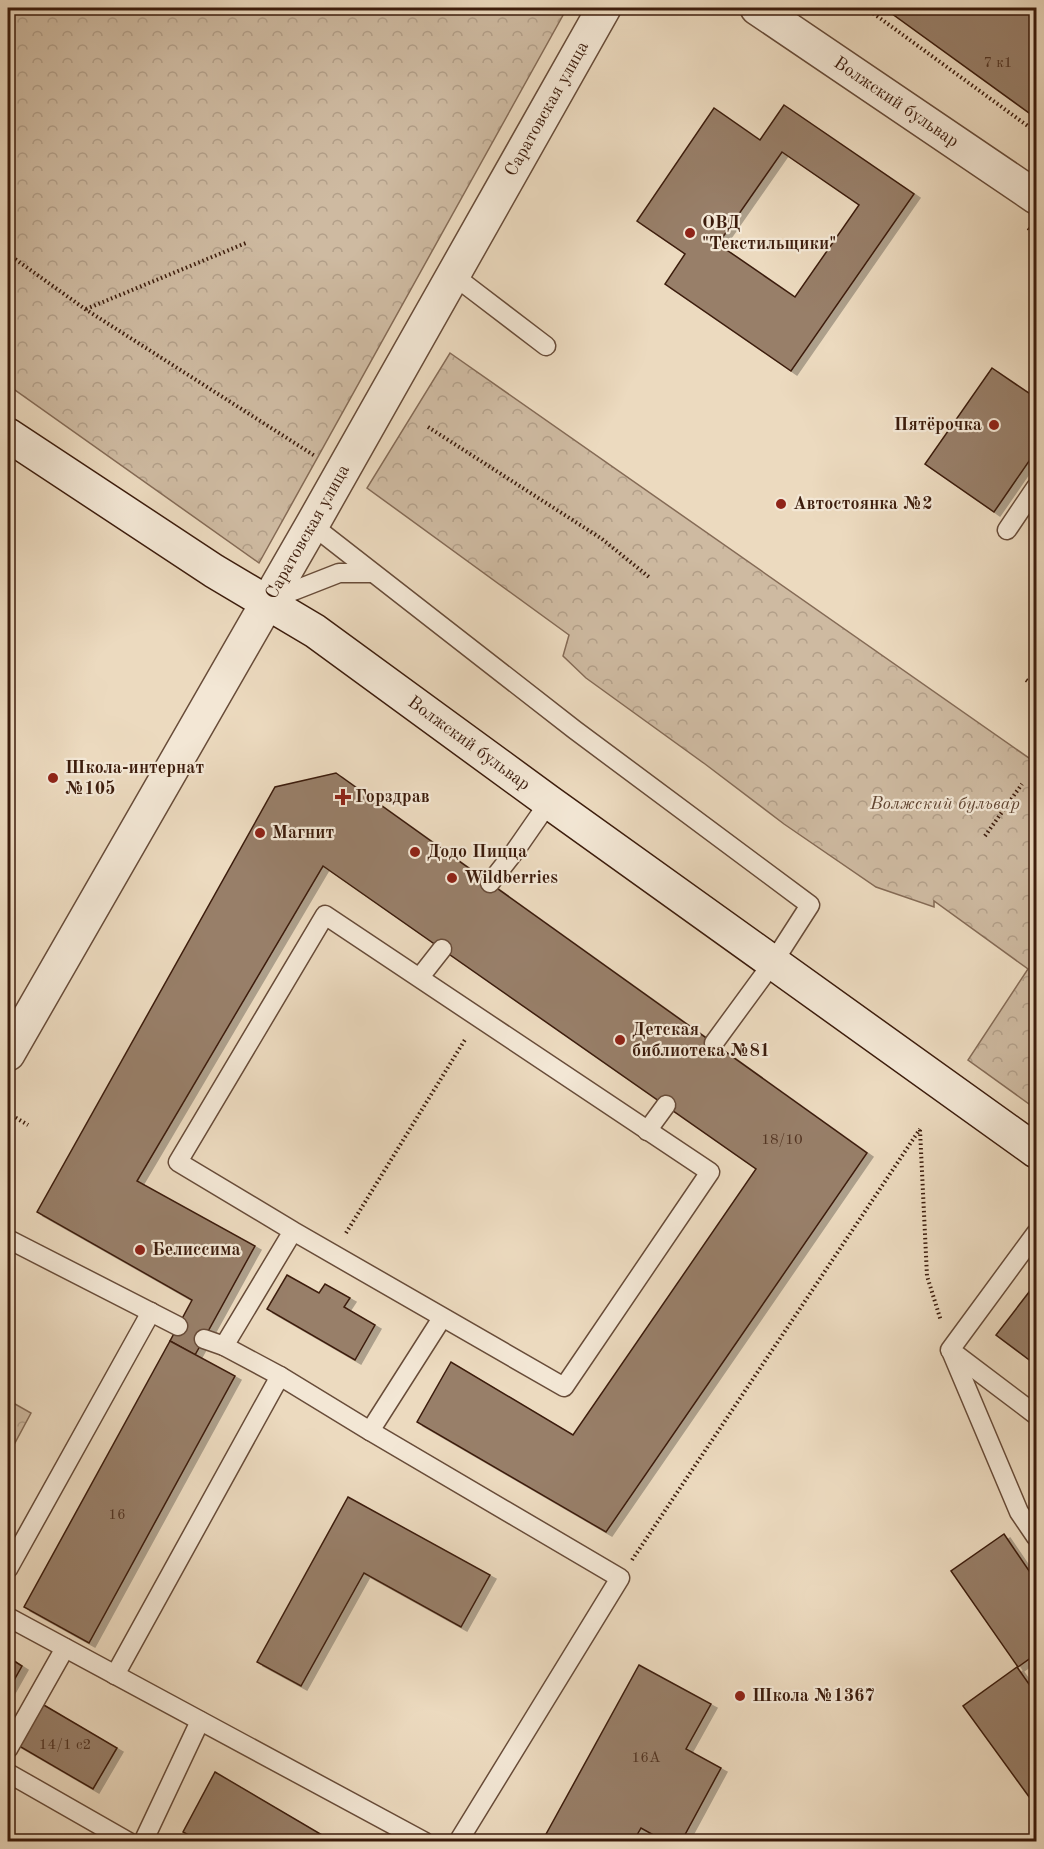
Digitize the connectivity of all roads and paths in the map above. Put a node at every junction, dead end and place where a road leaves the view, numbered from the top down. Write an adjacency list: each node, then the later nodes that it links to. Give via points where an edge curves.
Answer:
1 (604, 8): 8 (street, Саратовская улица)
2 (757, 8): 5 (street, Волжский бульвар)
3 (866, 8): 4 (path)
4 (1036, 132)
5 (1036, 197)
6 (246, 243): 9 (path)
7 (8, 254): 9 (path)
8 (453, 275): 10 (lane); 15 (street, Саратовская улица)
9 (85, 309): 13 (path)
10 (546, 346)
11 (428, 427): 18 (path, via 602,539)
12 (8, 435): 19 (street, Волжский бульвар, via 214,571)
13 (321, 459)
14 (1036, 488): 16 (lane)
15 (312, 525): 17 (lane); 19 (street, Саратовская улица)
16 (1007, 530)
17 (372, 573): 19 (lane, via 339,573); 27 (lane, via 810,905)
18 (649, 577)
19 (267, 601): 23 (street, Волжский бульвар, via 315,631); 31 (street, Саратовская улица)
20 (1026, 680): 21 (path)
21 (1036, 687)
22 (1022, 784): 24 (path)
23 (549, 802): 25 (lane); 27 (street, Волжский бульвар)
24 (984, 836)
25 (490, 883)
26 (442, 949): 28 (lane)
27 (774, 962): 30 (lane); 36 (street, Волжский бульвар)
28 (420, 977): 29 (lane); 37 (lane, via 325,915 178,1162)
29 (479, 1017): 35 (lane); 40 (path)
30 (714, 1043)
31 (8, 1054)
32 (666, 1105): 35 (lane)
33 (8, 1113): 34 (path)
34 (28, 1125)
35 (647, 1131): 42 (lane, via 710,1172 564,1387)
36 (1036, 1151)
37 (293, 1231): 40 (lane); 45 (lane)
38 (1036, 1233): 46 (lane)
39 (8, 1239): 41 (lane)
40 (333, 1254): 42 (lane)
41 (151, 1312): 43 (lane); 51 (lane)
42 (442, 1318): 49 (lane)
43 (178, 1326)
44 (204, 1338): 45 (lane)
45 (224, 1346): 47 (lane)
46 (950, 1350): 48 (lane); 50 (lane, via 1019,1512); 52 (path, via 927,1276 920,1129)
47 (280, 1376): 49 (lane); 55 (lane)
48 (1036, 1414)
49 (370, 1431): 52 (lane)
50 (1036, 1537)
51 (8, 1569)
52 (620, 1578): 62 (lane)
53 (8, 1617): 54 (lane)
54 (65, 1648): 55 (lane); 57 (lane)
55 (115, 1675): 56 (lane)
56 (200, 1721): 60 (lane); 61 (lane)
57 (8, 1749)
58 (8, 1773): 59 (lane)
59 (129, 1842)
60 (143, 1842)
61 (425, 1842)
62 (458, 1842)

